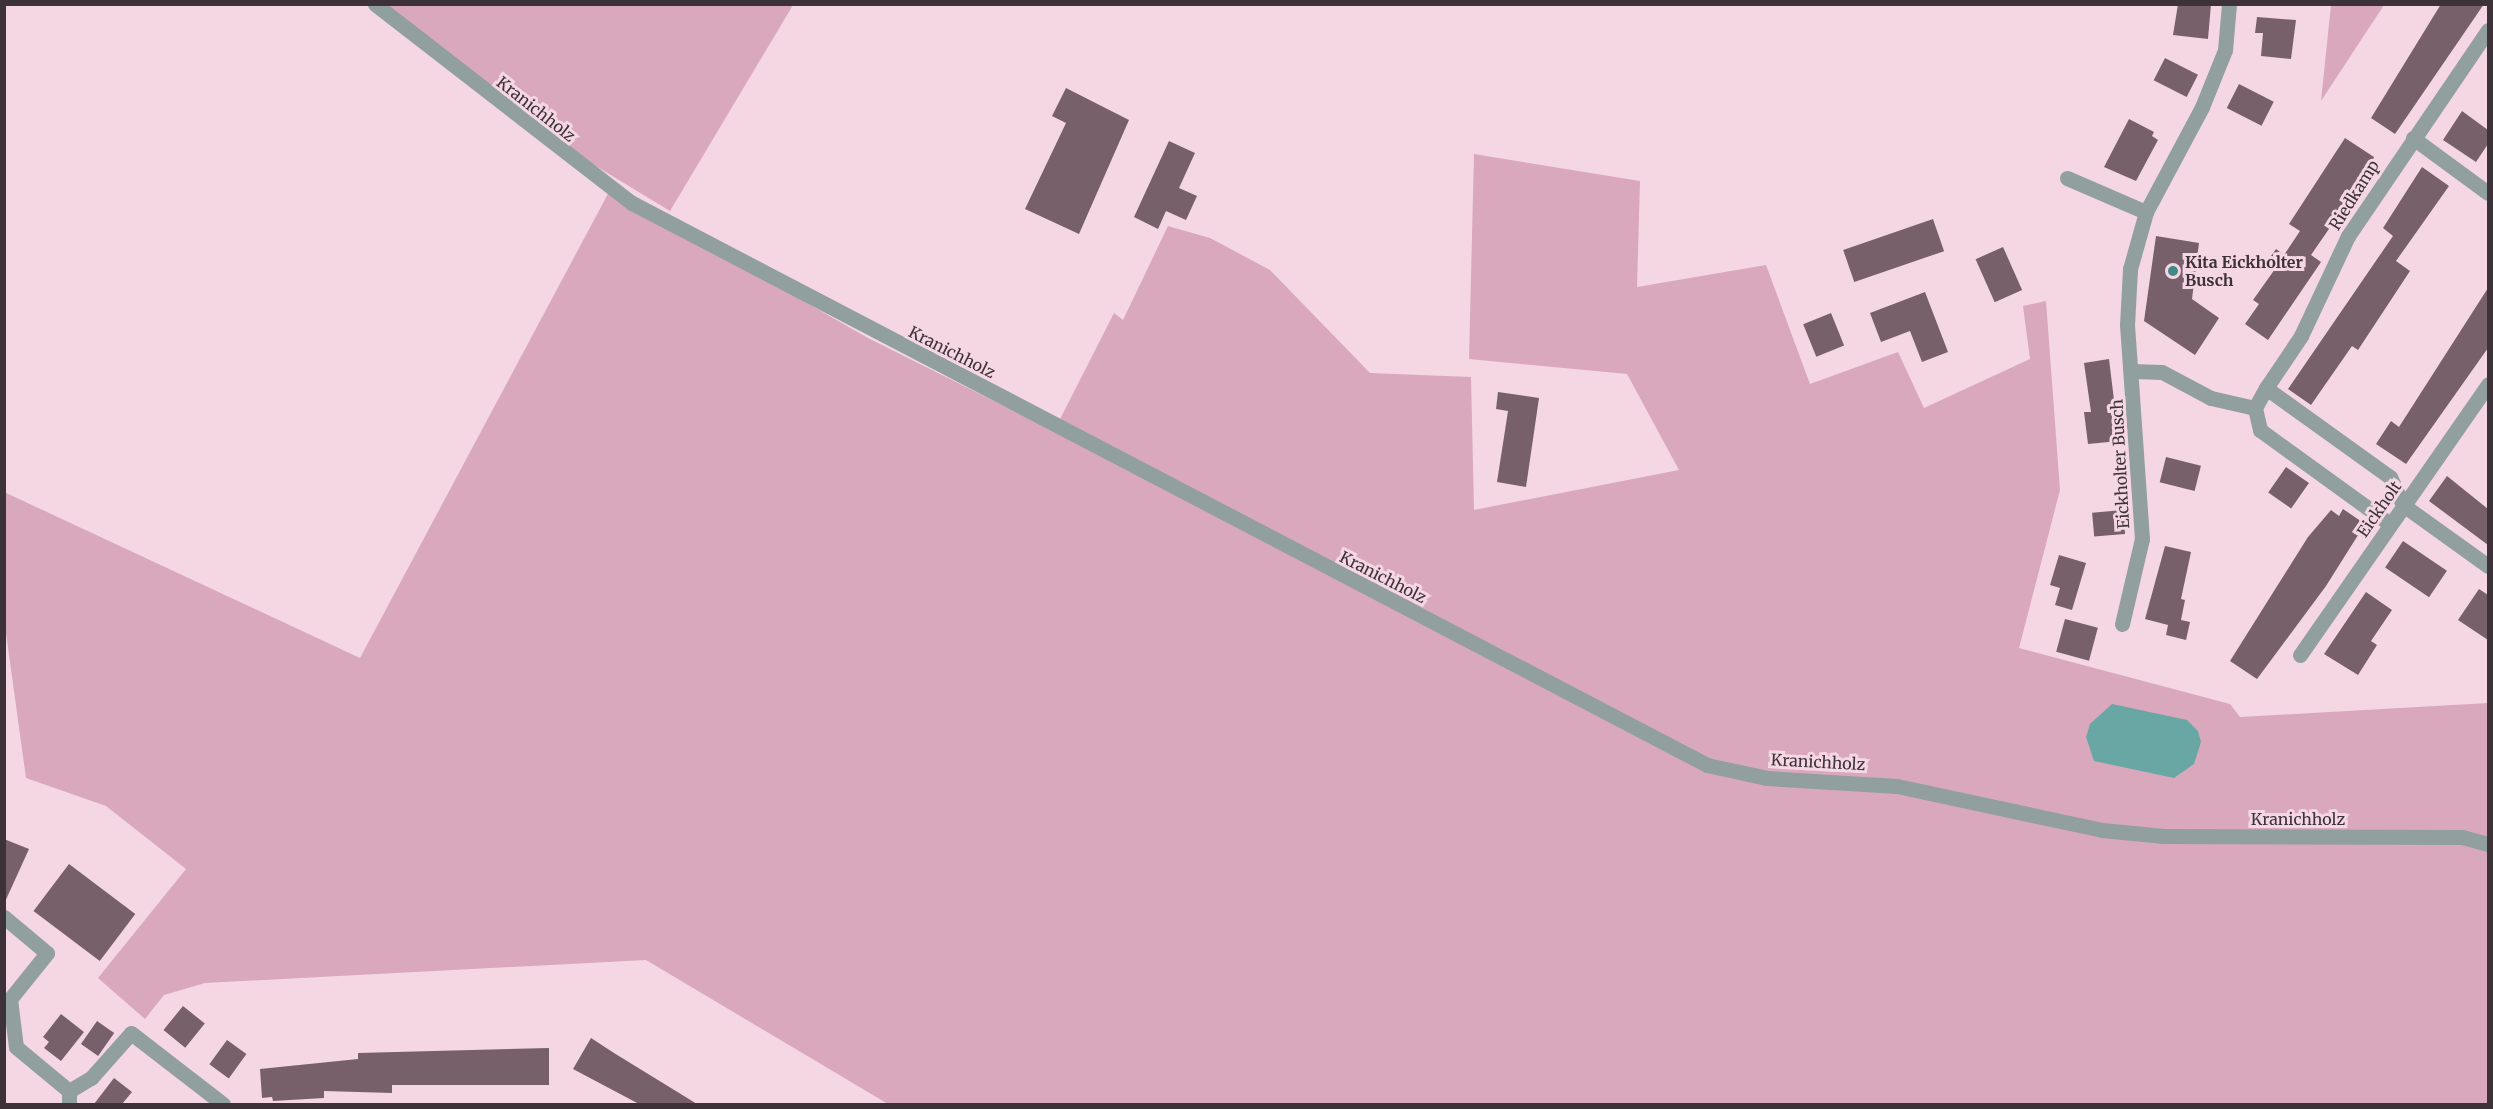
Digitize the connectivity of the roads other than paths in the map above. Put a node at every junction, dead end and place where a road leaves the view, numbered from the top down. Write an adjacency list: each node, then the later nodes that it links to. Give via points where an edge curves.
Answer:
1 (375, 4): 17 (street, Kranichholz, via 632,203 1707,765 1767,778 1897,786 2133,833 2462,837)
2 (2229, 4): 7 (street, Eickholter Busch, via 2221,60 2202,107)
3 (2488, 30): 4 (street, Riedkamp)
4 (2413, 138): 6 (street); 10 (street, Riedkamp, via 2348,236 2301,336)
5 (2067, 178): 7 (street)
6 (2488, 193)
7 (2146, 212): 8 (street, Eickholter Busch, via 2130,269 2127,325)
8 (2132, 371): 11 (street, via 2162,372 2211,398); 15 (street, Eickholter Busch, via 2142,539)
9 (2488, 384): 12 (street, Eickholt)
10 (2266, 388): 11 (street, Riedkamp); 12 (street, via 2390,477)
11 (2255, 408): 13 (street, via 2260,430)
12 (2403, 505): 13 (street, Eickholt); 14 (street)
13 (2390, 524): 16 (street, Eickholt)
14 (2488, 566)
15 (2122, 624)
16 (2300, 655)
17 (2488, 844)
18 (4, 917): 19 (street, via 48,953 10,999 16,1047)
19 (69, 1098): 20 (street, via 131,1033)
20 (223, 1104)

